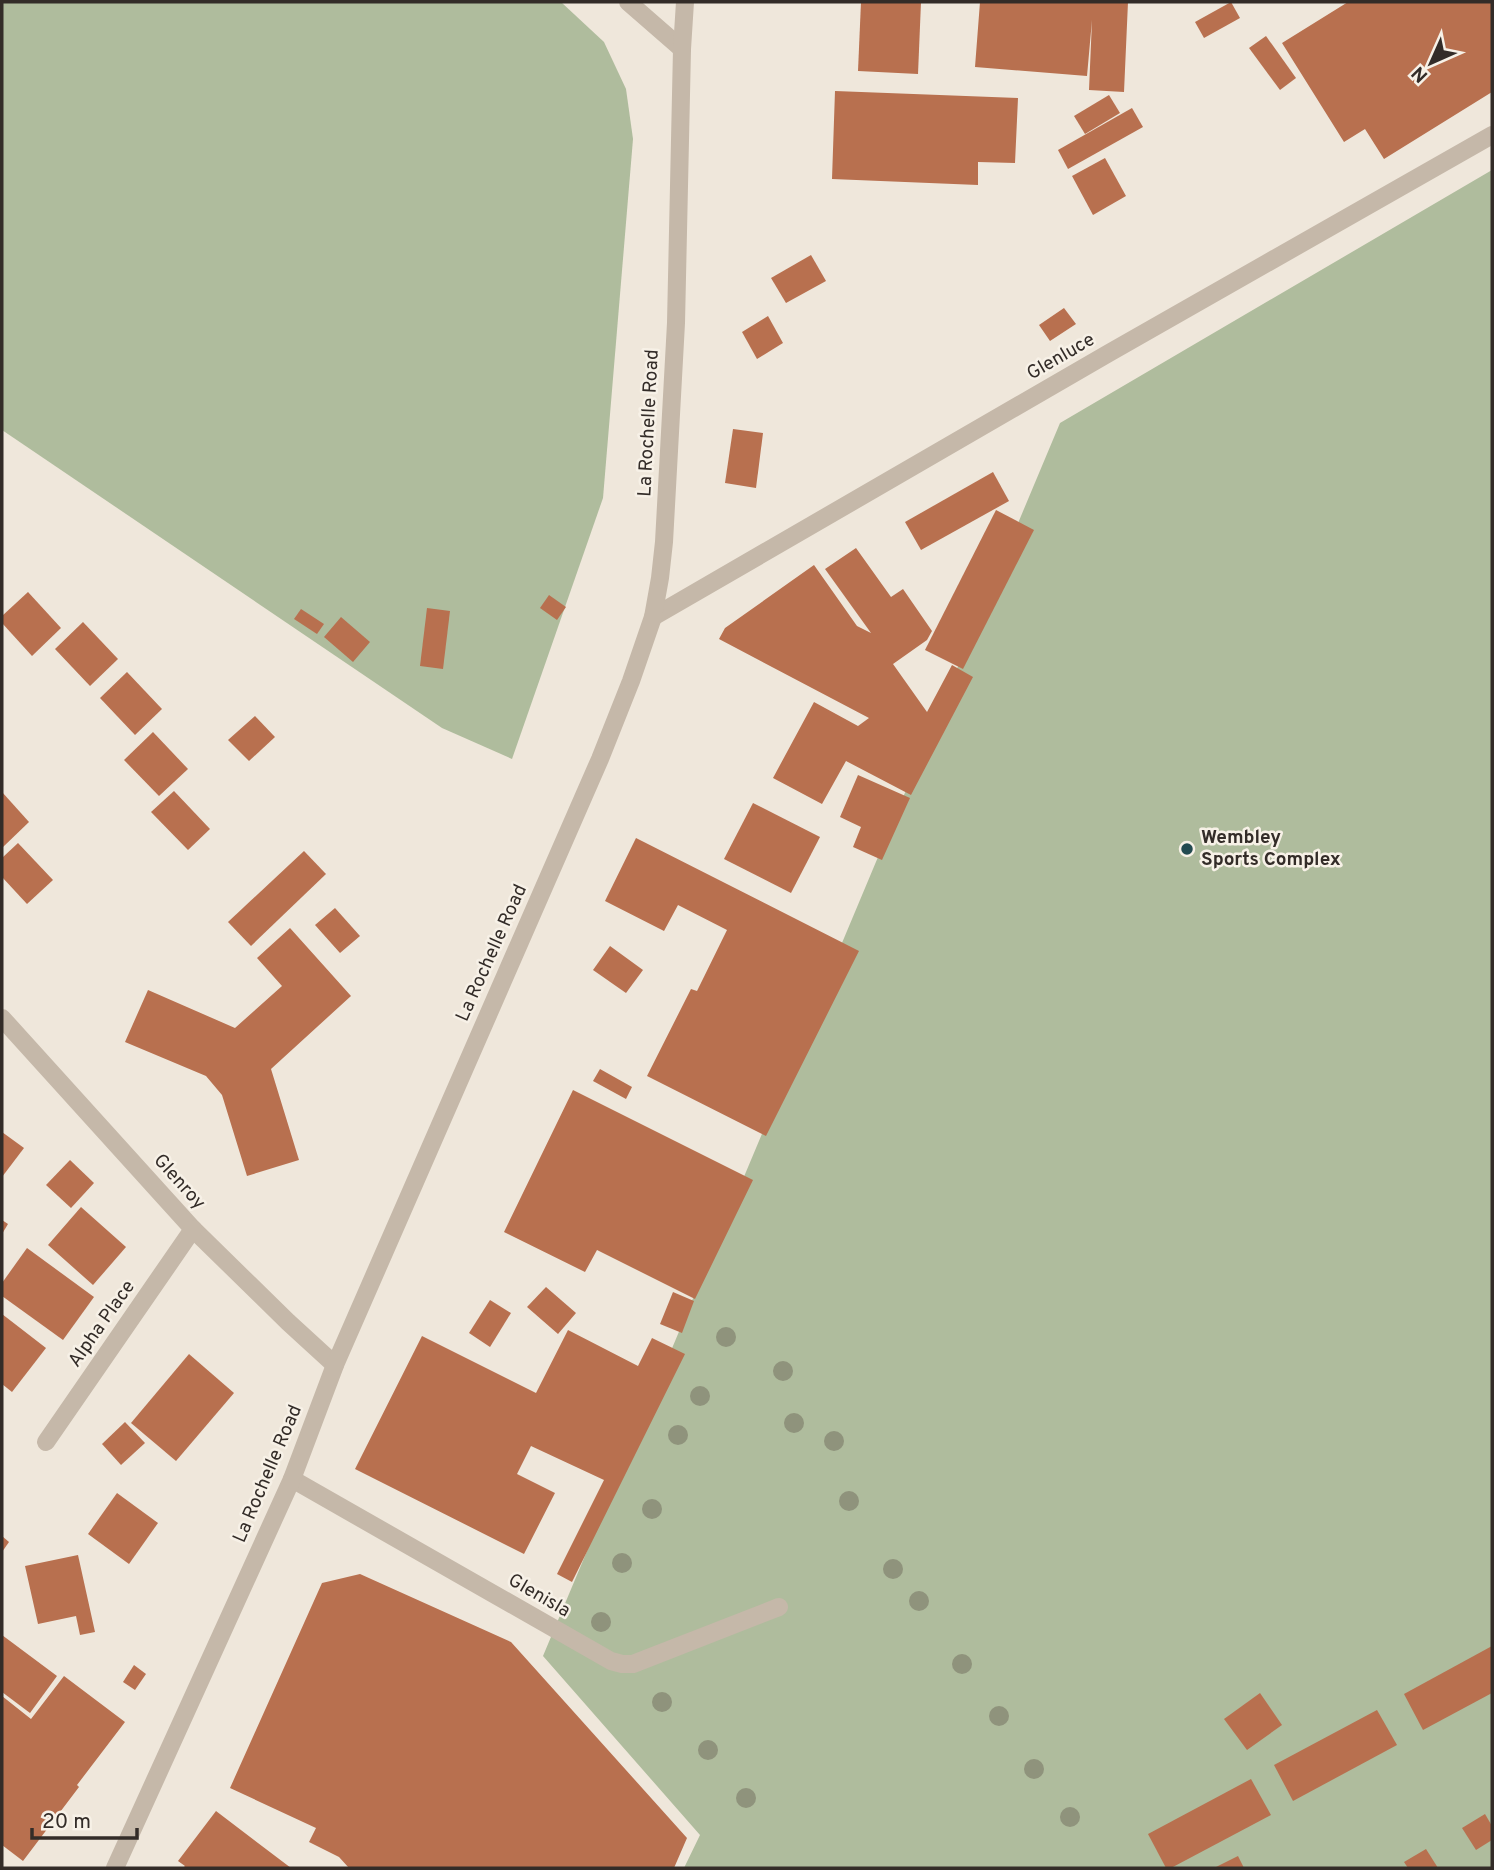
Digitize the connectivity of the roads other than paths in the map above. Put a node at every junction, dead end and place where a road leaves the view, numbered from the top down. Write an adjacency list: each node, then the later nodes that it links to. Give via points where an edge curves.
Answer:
1 (628, 2): 3 (street)
2 (685, 2): 3 (street, La Rochelle Road)
3 (682, 49): 5 (street, La Rochelle Road, via 675,337 664,542)
4 (1492, 135): 5 (street, Glenluce)
5 (653, 617): 8 (street, La Rochelle Road, via 600,759)
6 (2, 1018): 7 (street, Glenroy)
7 (193, 1229): 8 (street, Glenroy); 9 (street, Alpha Place)
8 (335, 1365): 10 (street, La Rochelle Road)
9 (46, 1442)
10 (292, 1479): 11 (street, Glenisla, via 611,1661 633,1664); 12 (street, La Rochelle Road)
11 (779, 1607)
12 (115, 1868)

